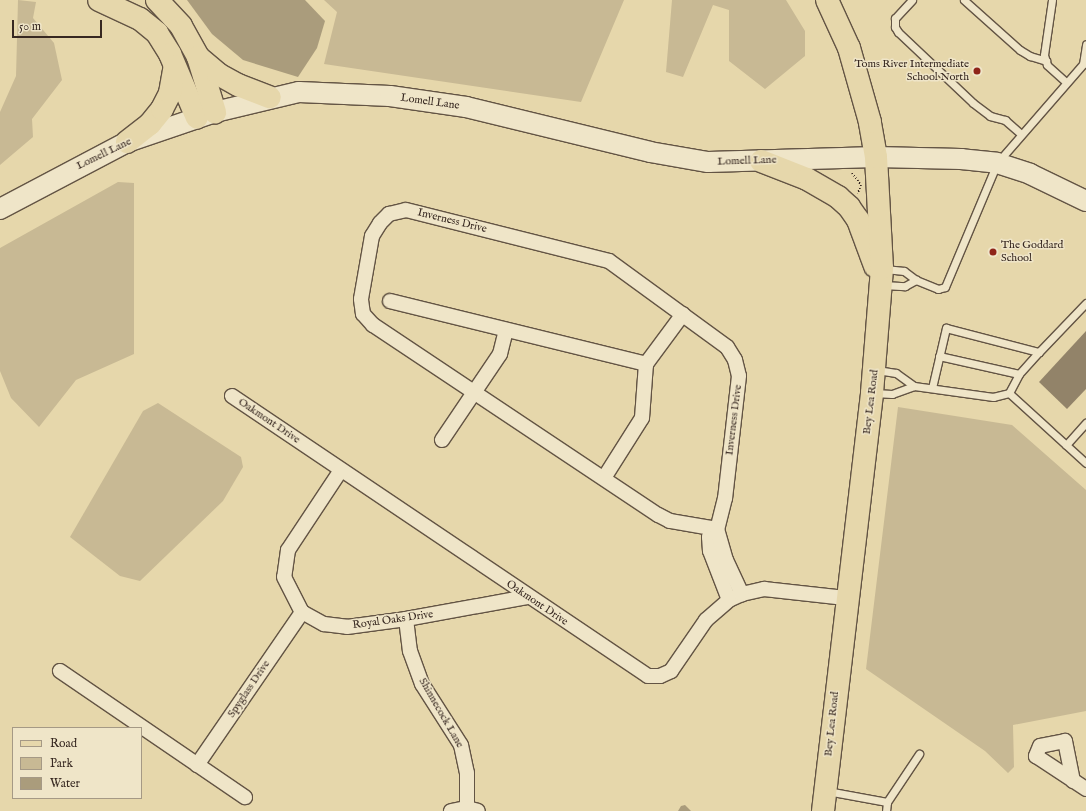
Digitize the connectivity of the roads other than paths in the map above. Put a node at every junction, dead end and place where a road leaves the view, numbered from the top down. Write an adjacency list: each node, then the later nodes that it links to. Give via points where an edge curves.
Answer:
1 (99, 0): 11 (main road, via 140,19 157,33)
2 (157, 0): 8 (main road, via 181,26)
3 (827, 0): 17 (main road, Bey Lea Road, via 849,48)
4 (912, 0): 15 (lane, via 895,18 894,27 898,32 973,103 990,116 1005,120)
5 (964, 0): 9 (lane, via 1020,50)
6 (1052, 0): 9 (lane, via 1044,55)
7 (1086, 44): 10 (lane)
8 (198, 57): 13 (main road, via 218,74); 14 (main road)
9 (1046, 61): 12 (lane)
10 (1084, 64): 12 (lane)
11 (176, 66): 14 (main road); 16 (main road, via 170,93 162,109 150,124)
12 (1066, 82): 15 (lane)
13 (270, 97): 14 (street, Lomell Lane); 18 (street, Lomell Lane, via 299,92 390,96 466,107 650,152 708,162)
14 (206, 115): 16 (street, Lomell Lane)
15 (1021, 134): 19 (lane)
16 (127, 142): 21 (street, Lomell Lane)
17 (876, 157): 18 (street, Lomell Lane); 19 (street, Lomell Lane, via 961,159); 22 (main road, Bey Lea Road)
18 (761, 162): 22 (main road, via 807,179 838,197 849,207 858,220)
19 (997, 164): 20 (street, Lomell Lane, via 1030,174); 23 (lane, via 945,287 938,289)
20 (1086, 201)
21 (0, 208)
22 (881, 277): 23 (lane, via 905,286); 23 (lane, via 904,271); 31 (main road, Bey Lea Road)
23 (916, 280)
24 (390, 301): 27 (street)
25 (1086, 303): 28 (lane)
26 (683, 314): 30 (street); 35 (street, Inverness Drive, via 609,261 406,210 389,214 372,236 361,299 363,314 373,325); 45 (street, Inverness Drive, via 727,347 735,360 739,376 725,498)
27 (506, 330): 30 (street); 35 (street, via 500,354)
28 (1040, 352): 29 (lane, via 946,328); 32 (lane)
29 (939, 356): 32 (lane); 34 (lane)
30 (646, 364): 44 (street, via 642,418)
31 (874, 370): 33 (lane, via 896,373); 36 (main road, Bey Lea Road)
32 (1019, 374): 37 (lane)
33 (914, 386): 34 (lane); 36 (lane, via 892,394)
34 (932, 388): 37 (lane, via 993,397)
35 (475, 392): 40 (street); 44 (street, Inverness Drive)
36 (872, 393): 48 (main road, Bey Lea Road)
37 (1009, 394): 41 (lane)
38 (232, 396): 43 (street, Oakmont Drive)
39 (1086, 423): 41 (lane)
40 (442, 440)
41 (1066, 445): 42 (lane)
42 (1086, 463)
43 (341, 470): 46 (street, Oakmont Drive); 49 (street, via 288,550 284,577)
44 (604, 478): 45 (street, Inverness Drive, via 670,521)
45 (717, 529): 47 (street)
46 (527, 597): 47 (street, Oakmont Drive, via 648,676 660,676 671,671 706,620); 50 (street, Royal Oaks Drive)
47 (735, 597): 48 (street, Oakmont Drive, via 764,589)
48 (846, 598): 59 (main road, Bey Lea Road)
49 (302, 612): 50 (street, Royal Oaks Drive, via 324,624 347,627); 55 (street, Spyglass Drive)
50 (406, 619): 61 (street, Shinnecock Lane, via 410,651 422,684 461,745)
51 (60, 671): 52 (street)
52 (142, 727)
53 (142, 727): 55 (street)
54 (918, 754): 60 (lane)
55 (197, 765): 58 (street)
56 (1073, 781): 57 (street)
57 (1086, 789)
58 (245, 797)
59 (824, 801): 60 (lane)
60 (887, 802): 63 (lane)
61 (473, 810): 62 (street)
62 (451, 811)
63 (886, 811)

